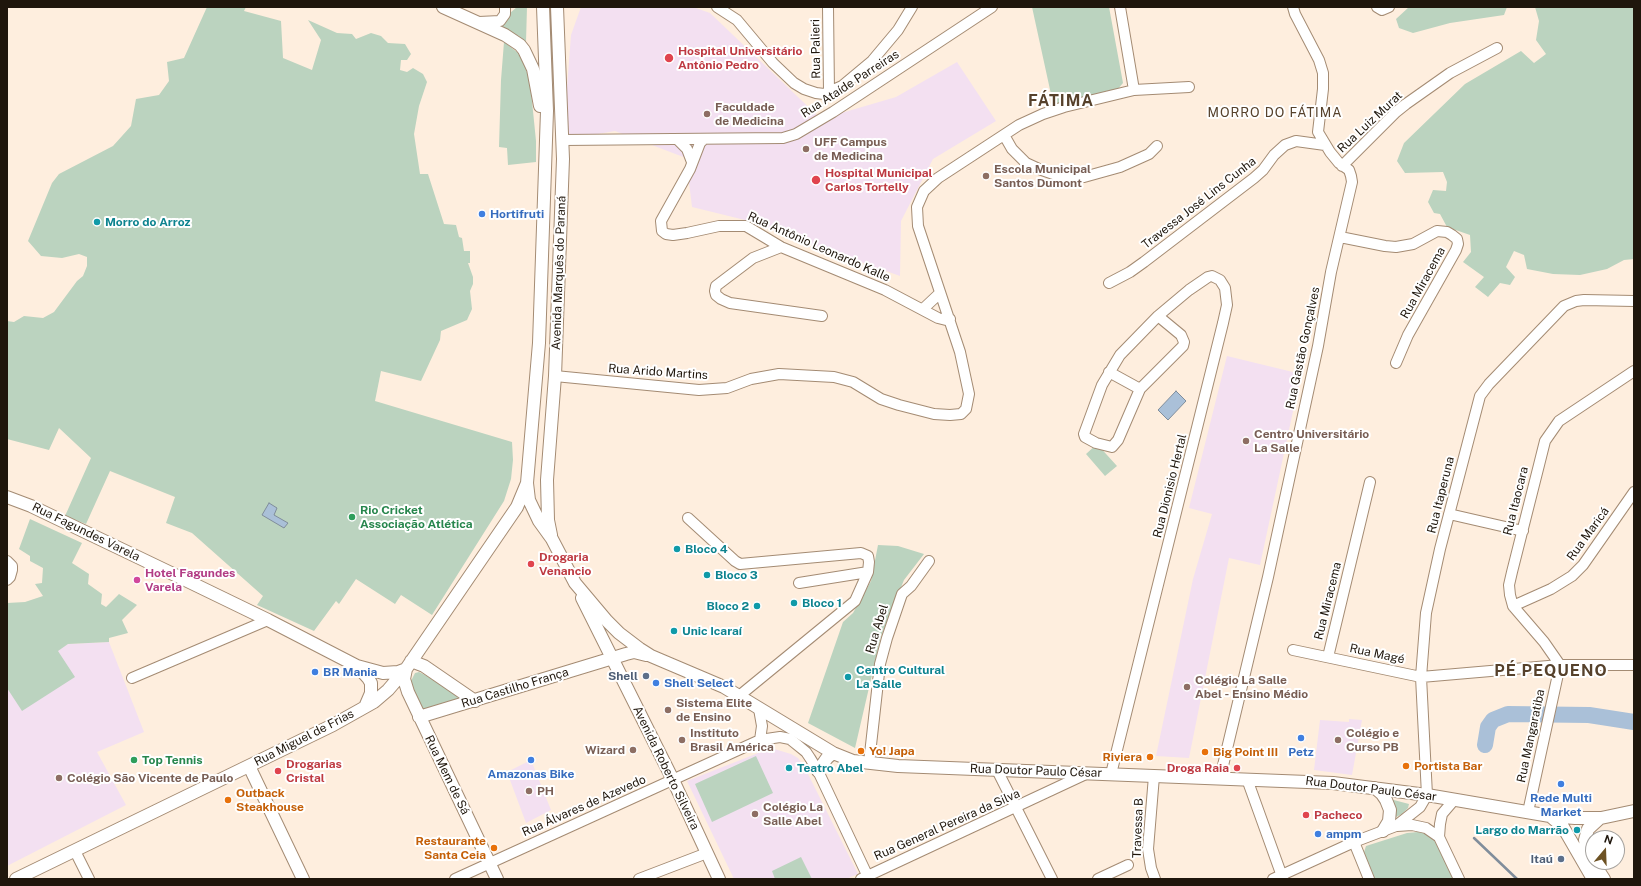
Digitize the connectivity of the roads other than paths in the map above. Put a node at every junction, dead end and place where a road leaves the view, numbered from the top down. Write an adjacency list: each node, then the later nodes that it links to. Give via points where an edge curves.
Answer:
1 (443, 7): 13 (main road)
2 (505, 7): 13 (street, via 505,14 500,21)
3 (543, 7): 25 (main road, Avenida Marquês do Paraná, via 547,111)
4 (557, 7): 20 (main road, Avenida Marquês do Paraná)
5 (717, 7): 17 (street, via 737,20 773,63 794,82 816,93)
6 (828, 7): 17 (street, Rua Palieri)
7 (912, 7): 17 (street, via 898,30 877,55 842,86)
8 (992, 7): 19 (street, Rua Ataíde Parreiras, via 796,134 766,139)
9 (1120, 7): 16 (street)
10 (1293, 7): 22 (street, Rua Gastão Gonçalves, via 1321,66 1323,89 1318,132)
11 (1377, 7): 12 (street, via 1382,10)
12 (1389, 7)
13 (477, 22): 25 (main road, via 505,35 520,45 528,56 536,78)
14 (1497, 48): 26 (street, Rua Luiz Murat, via 1450,72 1406,104)
15 (1188, 88): 16 (street)
16 (1134, 90): 18 (street, via 1056,109 1019,125)
17 (829, 92)
18 (1004, 135): 23 (street, via 1012,149 1026,163 1062,177 1084,177 1120,167 1149,154); 30 (street, via 938,178 920,198 918,226)
19 (704, 139): 21 (street, Rua Ataíde Parreiras); 24 (street)
20 (563, 140): 21 (street, Rua Ataíde Parreiras); 39 (main road, Avenida Marquês do Paraná)
21 (678, 140): 24 (street, via 687,149)
22 (1325, 145): 26 (street, Rua Gastão Gonçalves); 29 (street, Travessa José Lins Cunha, via 1296,141 1284,145 1254,178 1144,262)
23 (1157, 146)
24 (692, 162): 28 (street, Rua Antônio Leonardo Kalle, via 661,221 662,230 666,234 687,233 719,226 746,226)
25 (545, 163): 42 (main road, Avenida Marquês do Paraná, via 539,343)
26 (1342, 166): 27 (street, Rua Gastão Gonçalves, via 1349,170 1352,182)
27 (1340, 236): 36 (street, Rua Miracema, via 1396,247 1413,244 1437,231 1447,232 1457,239 1456,250 1408,336); 82 (street, Rua Gastão Gonçalves, via 1268,577)
28 (781, 247): 32 (street, Rua Antônio Leonardo Kalle); 33 (street, via 753,258 716,286 716,294 721,299 735,304)
29 (1108, 283)
30 (940, 293): 32 (street); 35 (street)
31 (1634, 301): 46 (street, Rua Itaperuna, via 1584,300 1564,306 1489,384 1476,406)
32 (924, 309): 35 (street, Rua Antônio Leonardo Kalle, via 938,318)
33 (822, 316)
34 (1158, 316): 38 (street, Rua Dionisio Hertal, via 1120,355); 40 (street, Rua Dionisio Hertal, via 1181,335 1184,342 1170,360); 80 (street, Rua Dionisio Hertal, via 1208,277 1220,280 1225,288 1227,305 1223,323)
35 (950, 319): 39 (street, Rua Arido Martins, via 969,394 966,409 961,414 934,414 898,405 881,399 853,382 834,377 779,374 727,388 699,390)
36 (1396, 363)
37 (1634, 371): 48 (street, Rua Itaocara, via 1559,421 1549,433)
38 (1109, 372): 40 (street); 40 (street, Rua Dionisio Hertal, via 1084,434 1085,438 1112,446 1118,440)
39 (555, 376): 49 (main road, Avenida Marquês do Paraná, via 548,480 548,520)
40 (1140, 389)
41 (1370, 482): 60 (street, Rua Miracema)
42 (527, 483): 45 (main road, Avenida Marquês do Paraná); 49 (main road, via 529,500 539,521)
43 (1634, 492): 56 (street, Rua Maricá, via 1583,565 1572,576 1551,589)
44 (7, 497): 57 (main road, Rua Fagundes Varela, via 46,513)
45 (517, 507): 62 (main road, Rua Miguel de Frias)
46 (1450, 514): 48 (street); 66 (street, Rua Itaperuna, via 1426,613)
47 (688, 518): 52 (street, via 740,564 861,553 868,556)
48 (1523, 531): 56 (street, Rua Itaocara, via 1510,585)
49 (552, 539): 55 (main road, Rua Doutor Paulo César)
50 (7, 561): 53 (street, via 12,570)
51 (929, 561): 75 (street, Rua Abel, via 902,594 886,638 880,664)
52 (868, 572): 54 (street); 68 (street, via 855,601)
53 (7, 580)
54 (799, 582)
55 (575, 583): 59 (main road, Rua Doutor Paulo César, via 607,621); 61 (main road, Avenida Roberto Silveira)
56 (1513, 606): 63 (street)
57 (268, 620): 65 (main road, Rua Fagundes Varela); 67 (street)
58 (1293, 650): 60 (street, Rua Magé)
59 (651, 656): 61 (main road, Rua Castilho França, via 634,652); 68 (main road, Rua Doutor Paulo César)
60 (1328, 657): 66 (street, Rua Magé)
61 (612, 658): 69 (main road, Rua Castilho França); 84 (main road, Avenida Roberto Silveira)
62 (408, 665): 65 (main road, Rua Fagundes Varela, via 398,672 384,673); 69 (main road, via 428,668); 70 (main road, Rua Miguel de Frias, via 380,697); 72 (main road, Rua Mem de Sá, via 405,686)
63 (1560, 665): 64 (street, Rua Magé); 66 (street, Rua Magé); 90 (street, Rua Mangaratiba)
64 (1634, 665)
65 (357, 666): 70 (main road, Rua Fagundes Varela, via 371,683 371,693)
66 (1421, 677): 86 (street, Rua Itaperuna)
67 (132, 678)
68 (739, 696): 71 (main road, Rua Doutor Paulo César)
69 (475, 701): 72 (main road, Rua Castilho França)
70 (365, 707): 76 (main road, Rua Miguel de Frias)
71 (759, 708): 73 (street, via 762,718); 74 (main road, Rua Doutor Paulo César)
72 (419, 717): 100 (main road, Rua Mem de Sá)
73 (760, 740): 78 (street, Rua Álvares de Azevedo, via 780,737 790,739 806,752); 84 (street, Rua Álvares de Azevedo)
74 (833, 753): 75 (main road, Rua Doutor Paulo César, via 853,761); 78 (main road)
75 (869, 762): 77 (main road, Rua Doutor Paulo César, via 898,766)
76 (248, 766): 98 (main road, Rua Miguel de Frias); 107 (main road)
77 (997, 770): 79 (main road, Rua Doutor Paulo César); 88 (street)
78 (818, 771): 103 (street, Rua Álvares de Azevedo)
79 (1088, 773): 80 (main road, Rua Doutor Paulo César); 88 (street, Rua General Pereira da Silva)
80 (1111, 774): 81 (main road, Rua Doutor Paulo César)
81 (1154, 776): 82 (main road, Rua Doutor Paulo César); 114 (street, Travessa B, via 1148,849)
82 (1220, 778): 83 (main road, Rua Doutor Paulo César)
83 (1247, 779): 85 (main road, Rua Doutor Paulo César); 104 (street)
84 (673, 780): 99 (main road, Avenida Roberto Silveira); 100 (street, Rua Álvares de Azevedo)
85 (1375, 788): 86 (main road, Rua Doutor Paulo César); 95 (main road, via 1382,794 1390,810 1389,821)
86 (1428, 795): 87 (main road, Rua Doutor Paulo César); 93 (street, via 1420,807)
87 (1454, 800): 90 (main road, Rua Doutor Paulo César); 96 (street, via 1442,814)
88 (1016, 808): 103 (street, Rua General Pereira da Silva); 112 (street)
89 (1634, 811): 92 (main road, Rua Doutor Paulo César)
90 (1528, 812): 91 (main road, Rua Doutor Paulo César)
91 (1550, 816): 92 (main road, Rua Doutor Paulo César); 117 (main road, via 1563,827)
92 (1600, 818): 94 (main road)
93 (1396, 826): 95 (street); 96 (street, via 1412,825 1426,828)
94 (1588, 830)
95 (1383, 831): 97 (street)
96 (1439, 837): 116 (street)
97 (1354, 842): 104 (street); 115 (street)
98 (75, 850): 105 (main road, Rua Miguel de Frias); 106 (street)
99 (707, 853): 110 (street); 111 (main road, Avenida Roberto Silveira)
100 (489, 863): 108 (street, Rua Álvares de Azevedo); 109 (main road, Rua Mem de Sá)
101 (1128, 865): 113 (street)
102 (1598, 870): 118 (main road)
103 (866, 878)
104 (1280, 878)
105 (16, 879)
106 (89, 879)
107 (303, 879)
108 (455, 879)
109 (497, 879)
110 (639, 879)
111 (719, 879)
112 (1052, 879)
113 (1098, 879)
114 (1155, 879)
115 (1369, 879)
116 (1459, 879)
117 (1593, 879)
118 (1604, 879)

